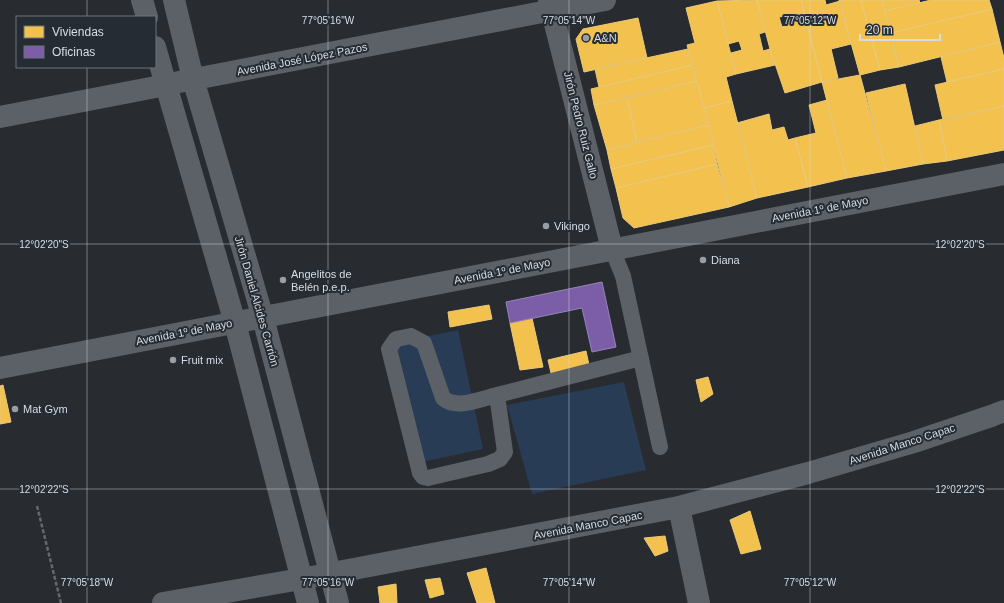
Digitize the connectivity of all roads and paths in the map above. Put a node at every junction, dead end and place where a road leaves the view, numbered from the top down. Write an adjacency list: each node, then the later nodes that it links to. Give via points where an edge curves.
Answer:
1 (142, 0): 5 (street)
2 (174, 0): 7 (street, Jirón Daniel Alcides Carrión)
3 (605, 0): 4 (street, Avenida José López Pazos)
4 (550, 5): 7 (street, Avenida José López Pazos); 11 (street, Jirón Pedro Ruiz Gallo)
5 (147, 16)
6 (156, 50): 8 (street)
7 (193, 79): 8 (street, Avenida José López Pazos); 12 (street, Jirón Daniel Alcides Carrión)
8 (166, 85): 9 (street, Avenida José López Pazos); 13 (street)
9 (0, 116)
10 (1004, 174): 11 (street, Avenida 1º de Mayo)
11 (612, 249): 12 (street, Avenida 1º de Mayo); 14 (lane, via 623,276)
12 (263, 318): 13 (street, Avenida 1º de Mayo); 21 (street, Jirón Daniel Alcides Carrión)
13 (235, 323): 15 (street, Avenida 1º de Mayo); 22 (street)
14 (640, 358): 16 (lane); 18 (lane)
15 (0, 368)
16 (496, 395): 16 (lane, via 456,404 448,403 443,398 424,343 411,336 396,339 388,349 423,477 428,478 500,459 505,452)
17 (997, 413): 20 (street, Avenida Manco Capac, via 914,442)
18 (660, 447)
19 (37, 506): 23 (path)
20 (679, 507): 21 (street, Avenida Manco Capac); 27 (street)
21 (331, 573): 22 (street, Avenida Manco Capac); 26 (street, Jirón Daniel Alcides Carrión)
22 (301, 579): 24 (street, Avenida Manco Capac); 25 (street)
23 (61, 603)
24 (163, 603)
25 (308, 603)
26 (338, 603)
27 (698, 603)

